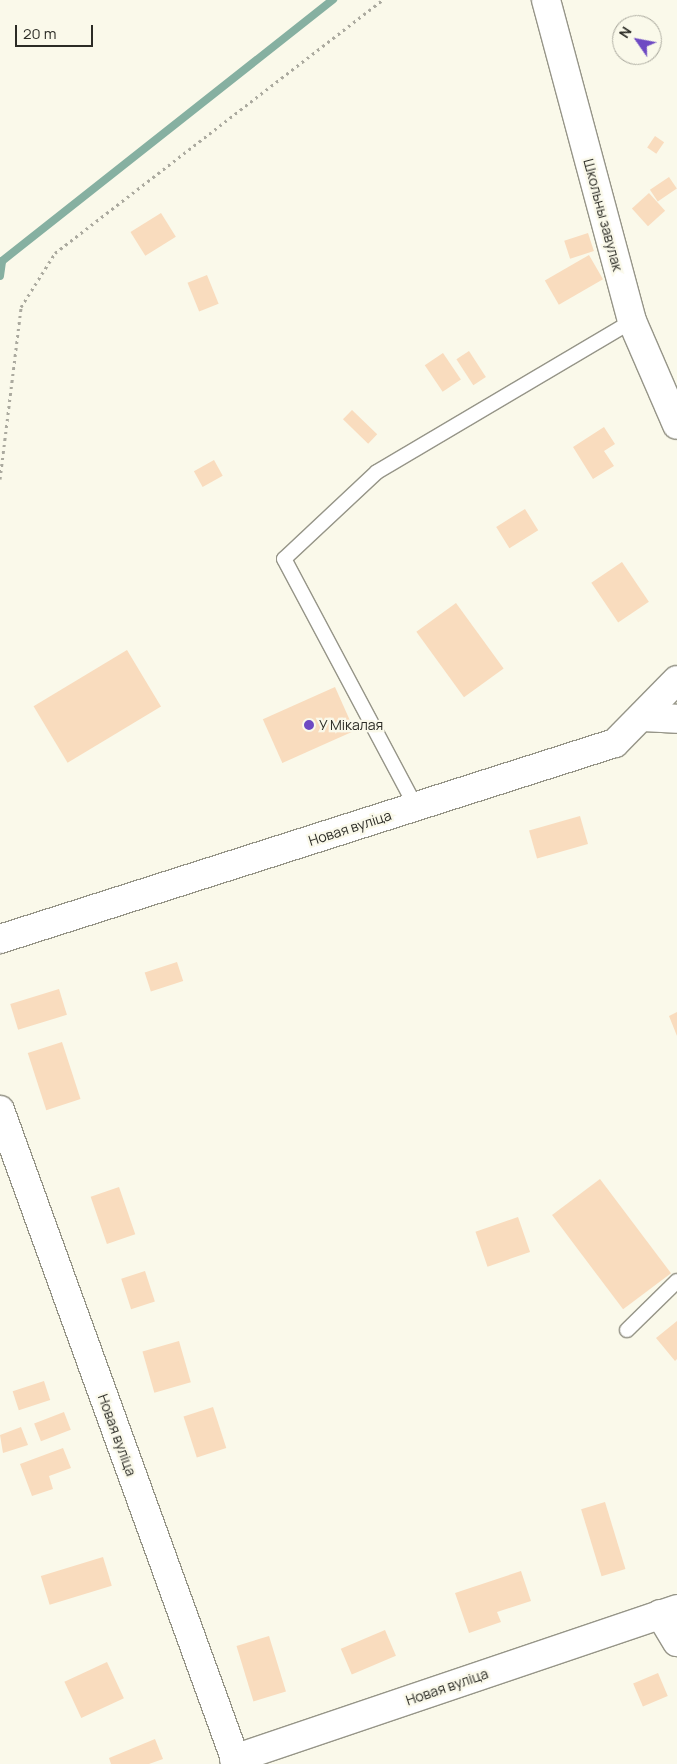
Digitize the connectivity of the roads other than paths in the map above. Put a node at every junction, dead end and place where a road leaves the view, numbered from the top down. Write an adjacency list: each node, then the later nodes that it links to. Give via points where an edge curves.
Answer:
1 (546, 0): 2 (street, Школьны завулак)
2 (632, 321): 3 (street, Школьны завулак); 7 (lane, via 377,472 284,558)
3 (677, 425)
4 (677, 680): 5 (street, Новая вуліца)
5 (642, 716): 6 (street); 7 (street, Новая вуліца, via 615,744)
6 (677, 719)
7 (416, 807): 8 (street, Новая вуліца)
8 (0, 940)
9 (0, 1110): 14 (street, Новая вуліца)
10 (677, 1281): 11 (lane)
11 (628, 1330)
12 (669, 1612): 13 (street); 14 (street, Новая вуліца)
13 (677, 1642)
14 (235, 1761)

